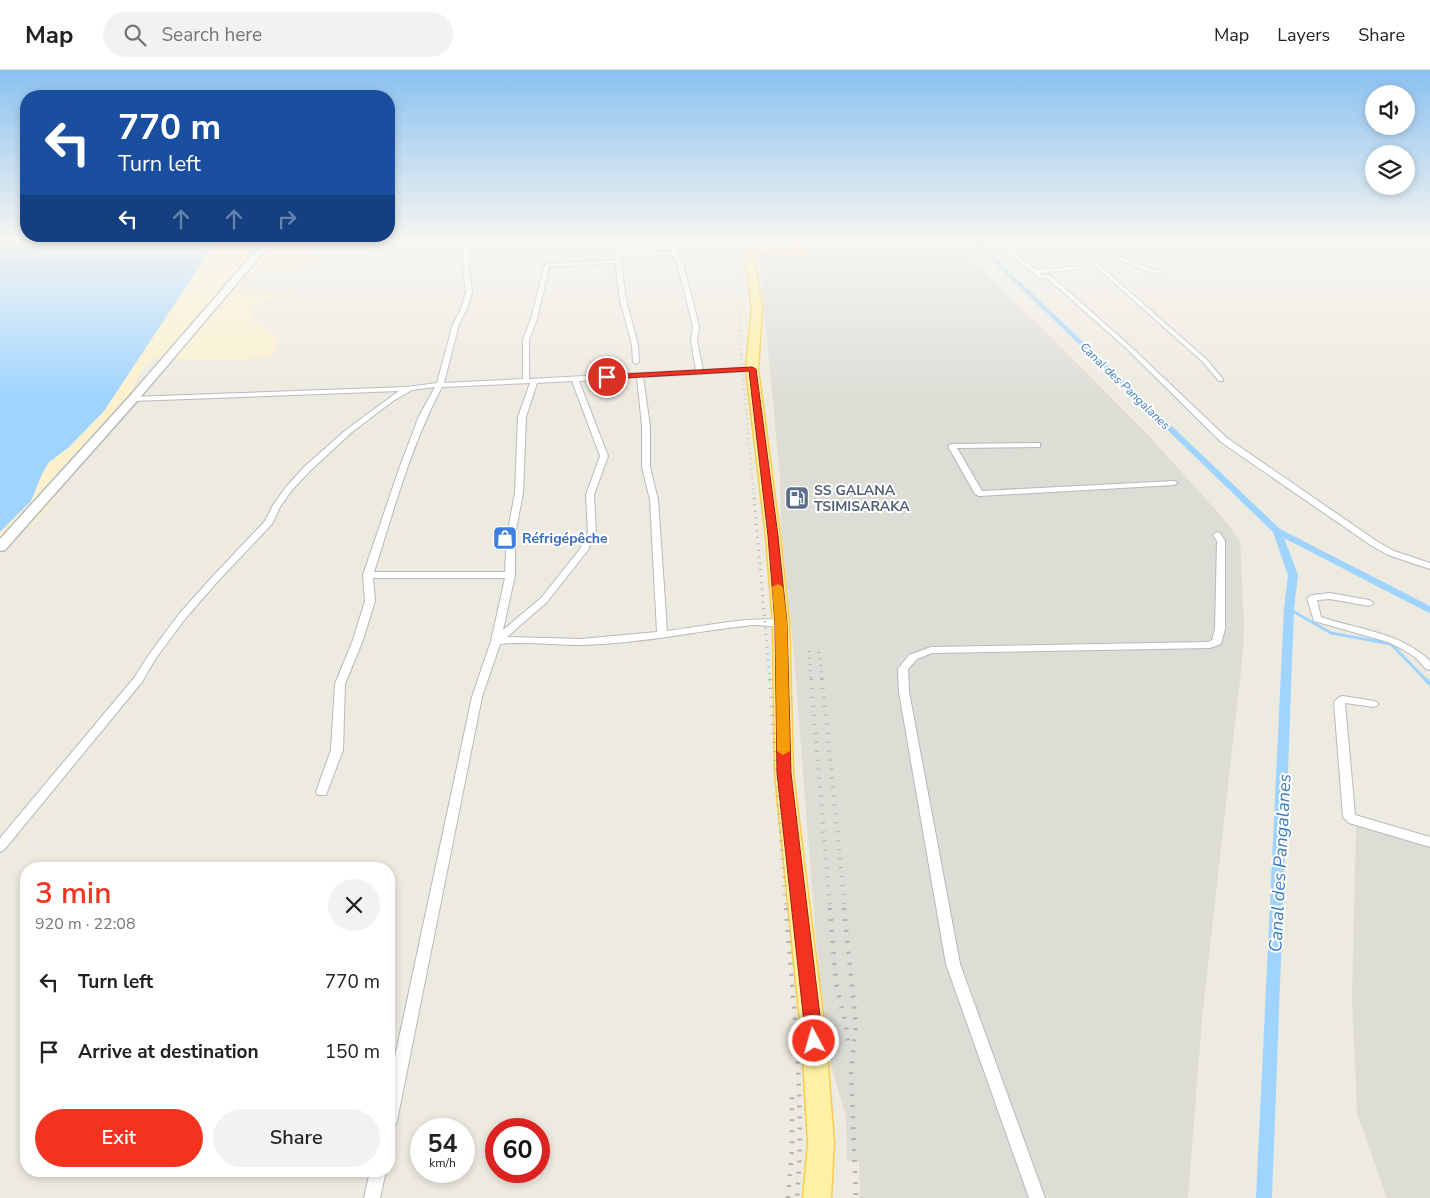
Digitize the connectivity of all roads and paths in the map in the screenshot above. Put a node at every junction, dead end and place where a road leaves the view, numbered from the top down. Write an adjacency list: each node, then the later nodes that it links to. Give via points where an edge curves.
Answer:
1 (224, 294): 18 (main road)
2 (469, 294): 16 (street, via 456,324)
3 (540, 294): 15 (street, via 526,340)
4 (622, 294): 9 (street, via 637,346)
5 (688, 294): 11 (street, via 696,326 694,341)
6 (755, 294): 10 (main road, via 757,308)
7 (1068, 294): 23 (street, via 1224,440 1375,544)
8 (1128, 294): 14 (street, via 1204,360)
9 (636, 362)
10 (752, 369): 11 (street); 27 (main road)
11 (700, 371): 12 (street)
12 (640, 375): 13 (street); 28 (street, via 646,426 646,467 655,509)
13 (575, 379): 15 (street); 29 (street, via 604,456 590,495 592,532 584,550 544,600)
14 (1221, 380)
15 (530, 381): 16 (street); 25 (street, via 522,417 519,493 511,536)
16 (440, 385): 17 (street); 24 (street, via 423,416 406,460)
17 (407, 389): 18 (street); 34 (street, via 327,449 284,493 269,522 170,632 138,680)
18 (132, 399): 22 (main road)
19 (1036, 445): 20 (street, via 952,446 979,494)
20 (1174, 483)
21 (1217, 535): 39 (street, via 1222,541 1220,629 1216,642 1210,645 931,650 913,657 903,669 904,692 953,964)
22 (0, 547)
23 (1430, 566)
24 (368, 575): 25 (street); 32 (street, via 370,601 340,684 337,750)
25 (510, 575): 29 (street)
26 (1369, 603): 30 (street, via 1330,596 1312,598 1317,619 1338,628 1398,641)
27 (781, 623): 28 (street, via 755,622); 38 (main road, via 784,773 814,1041 821,1143)
28 (662, 635): 29 (street, via 581,642)
29 (496, 641): 35 (street, via 477,697)
30 (1430, 667)
31 (1374, 704): 33 (street, via 1343,699 1339,702 1348,817)
32 (322, 792)
33 (1430, 842)
34 (0, 847)
35 (395, 1092)
36 (377, 1177): 37 (street)
37 (372, 1198)
38 (818, 1198)
39 (1037, 1198)

